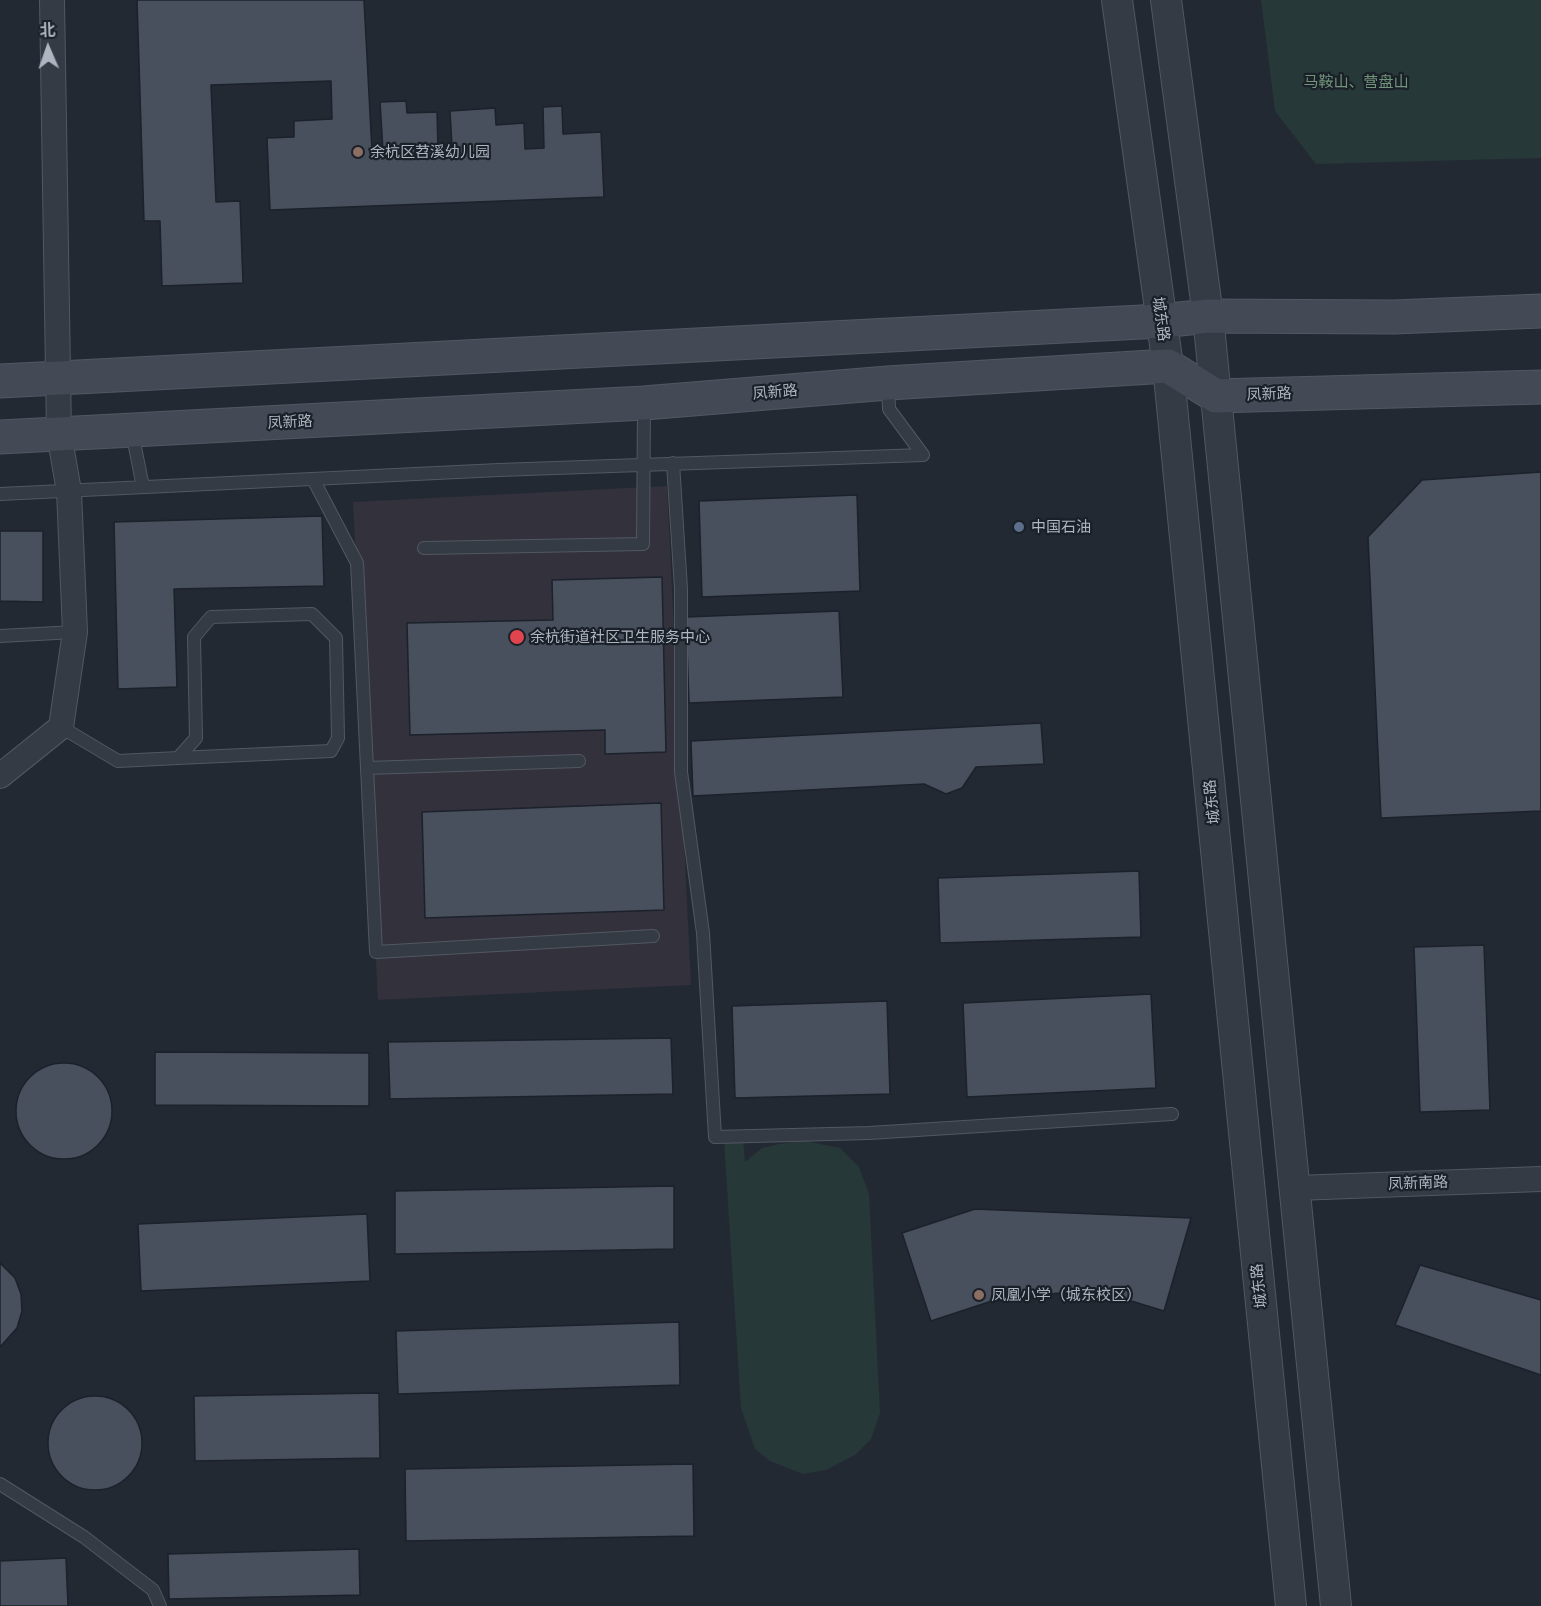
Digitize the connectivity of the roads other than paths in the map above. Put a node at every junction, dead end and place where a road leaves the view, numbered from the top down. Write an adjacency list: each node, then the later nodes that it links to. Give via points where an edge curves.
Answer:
1 (52, 0): 8 (street)
2 (1117, 0): 6 (street, 城东路)
3 (1166, 0): 5 (street)
4 (1541, 311): 5 (main road, via 1394,317)
5 (1208, 316): 6 (main road); 12 (street)
6 (1161, 321): 7 (street, 城东路); 8 (main road)
7 (1168, 366): 10 (main road, 凤新路); 12 (main road); 37 (street, 城东路)
8 (58, 378): 9 (main road); 15 (street)
9 (0, 381)
10 (888, 383): 13 (main road, 凤新路); 17 (lane, via 889,409 923,455)
11 (1541, 387): 12 (main road, 凤新路)
12 (1216, 396): 34 (street)
13 (644, 404): 14 (main road, 凤新路); 18 (lane)
14 (132, 431): 15 (main road, 凤新路); 20 (lane)
15 (59, 434): 16 (main road, 凤新路); 21 (street)
16 (0, 438)
17 (674, 464): 18 (lane); 32 (lane, via 681,589 681,772 703,933 715,1137 869,1133)
18 (643, 465): 19 (lane); 23 (lane, via 643,544)
19 (313, 479): 20 (lane); 29 (lane, via 357,563)
20 (143, 487): 21 (lane)
21 (69, 491): 22 (lane); 24 (street)
22 (0, 494)
23 (424, 548)
24 (75, 632): 25 (lane); 26 (street)
25 (0, 636)
26 (61, 727): 27 (lane, via 118,761); 30 (street)
27 (178, 758): 27 (lane, via 331,751 338,738 336,638 312,614 211,617 194,637 196,738)
28 (579, 761): 29 (lane)
29 (367, 768): 31 (lane, via 376,952)
30 (0, 776)
31 (653, 936)
32 (1172, 1114)
33 (1541, 1179): 34 (street, 凤新南路)
34 (1296, 1188): 38 (street)
35 (0, 1484): 36 (lane, via 84,1537 153,1590)
36 (160, 1606)
37 (1291, 1606)
38 (1336, 1606)

